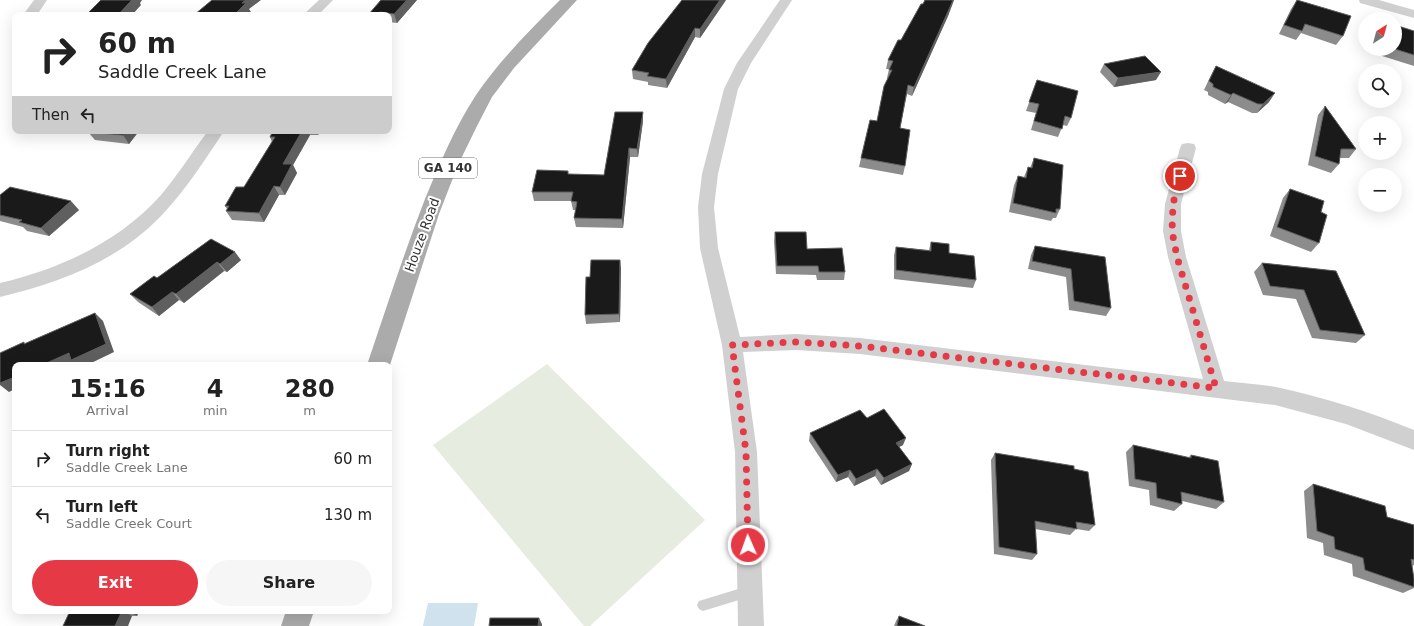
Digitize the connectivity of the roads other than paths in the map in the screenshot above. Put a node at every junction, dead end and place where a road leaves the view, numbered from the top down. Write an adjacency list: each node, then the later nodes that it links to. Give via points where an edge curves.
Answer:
1 (41, 0): 6 (street)
2 (327, 0): 7 (street)
3 (569, 0): 13 (main road, Houze Road / GA 140, via 517,53 490,88 467,126 440,186 413,257)
4 (786, 0): 12 (street, via 744,63 731,89 710,174 706,207 709,248)
5 (1365, 0): 8 (street)
6 (32, 12)
7 (313, 12)
8 (1414, 14)
9 (214, 134): 11 (street, via 166,200 147,220 123,238 82,262 40,280)
10 (1188, 148): 14 (street, via 1173,204 1172,231 1177,257)
11 (0, 290)
12 (732, 345): 14 (street, via 796,342 860,346); 16 (street, via 746,452)
13 (380, 362)
14 (1216, 388): 15 (street, via 1275,396 1332,410)
15 (1414, 440)
16 (750, 592): 17 (lane); 20 (street)
17 (703, 605)
18 (299, 614): 19 (main road)
19 (295, 626)
20 (751, 626)

